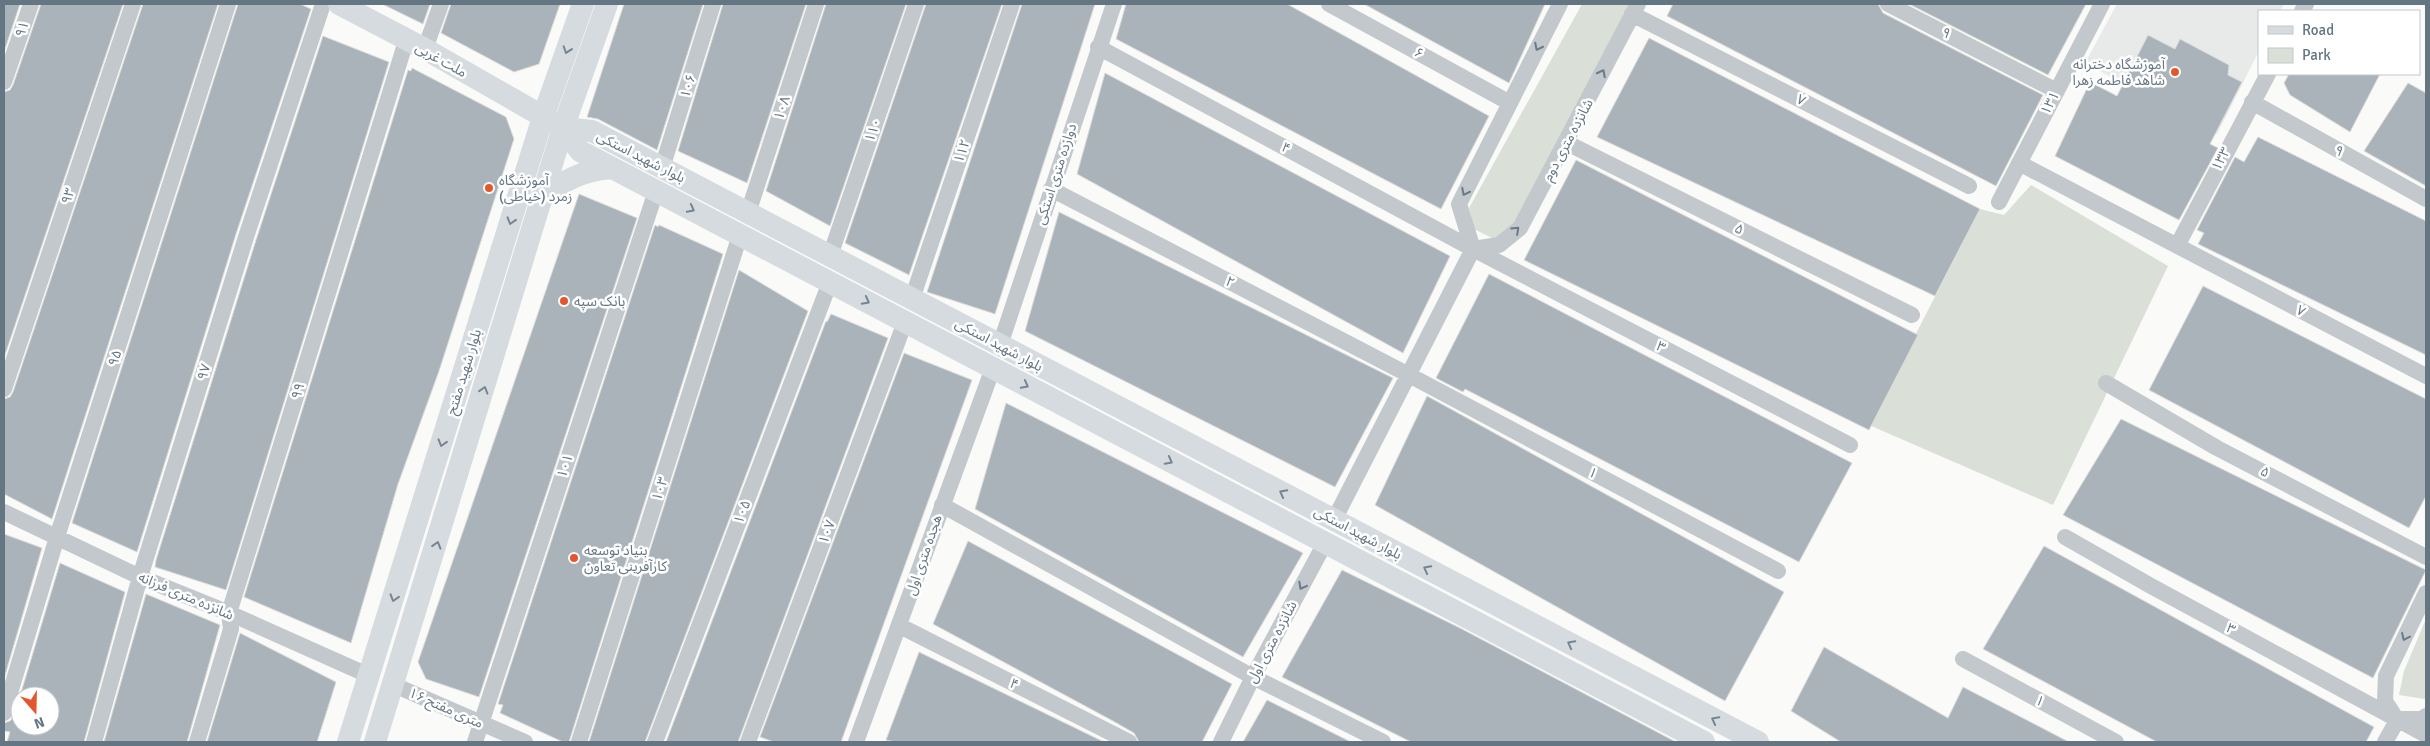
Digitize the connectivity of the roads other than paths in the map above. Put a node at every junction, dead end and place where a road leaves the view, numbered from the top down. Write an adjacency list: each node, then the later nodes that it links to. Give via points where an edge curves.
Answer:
1 (31, 4): 22 (street, ۹۱)
2 (133, 4): 52 (street, ۹۳)
3 (228, 4): 57 (street, ۹۵)
4 (323, 4): 62 (street, ۹۷)
5 (339, 4): 19 (main road, ملت غربی)
6 (441, 4): 19 (street, ۹۹)
7 (583, 4): 26 (main road, بلوار شهید مفتح, one-way to 26)
8 (607, 4): 27 (main road, بلوار شهید مفتح)
9 (714, 4): 31 (street, ۱۰۶)
10 (816, 4): 38 (street, ۱۰۸)
11 (916, 4): 42 (street, ۱۱۰)
12 (1012, 4): 44 (street, ۱۱۲)
13 (1114, 4): 20 (street, دوازده متری استکی)
14 (1329, 4): 25 (street, ۶)
15 (1560, 4): 25 (street, one-way to 25)
16 (1888, 4): 23 (street, ۹)
17 (2102, 4): 23 (street, ۱۳۱)
18 (1635, 9): 28 (street, شانزده متری دوم, one-way to 18); 32 (street, ۷)
19 (416, 45): 26 (main road, ملت غربی); 66 (street, ۹۹)
20 (1098, 48): 33 (street, دوازده متری استکی); 41 (street, ۴)
21 (2267, 75): 24 (street, ۱۳۳)
22 (4, 82)
23 (2057, 91): 29 (street, ۱۳۱)
24 (2252, 102): 36 (street, ۹); 40 (street, ۱۳۳, via 2223,151)
25 (1510, 103): 41 (street, one-way to 41, via 1459,204)
26 (543, 117): 27 (main road, ملت غربی); 69 (main road, بلوار شهید مفتح, one-way to 69)
27 (563, 128): 30 (main road, بلوار شهید استکی, via 580,151); 31 (main road, بلوار شهید استکی, via 592,132); 35 (main road, بلوار شهید مفتح)
28 (1567, 143): 41 (street, شانزده متری دوم, one-way to 28, via 1499,245 1520,228); 45 (street, ۵)
29 (2019, 162): 37 (street, ۱۳۱); 40 (street, ۷)
30 (612, 168): 34 (main road, بلوار شهید استکی); 35 (main road, via 563,180)
31 (662, 168): 38 (main road, بلوار شهید استکی)
32 (1969, 186)
33 (1051, 189): 47 (street, دوازده متری استکی); 49 (street, ۲)
34 (656, 191): 39 (main road, بلوار شهید استکی, one-way to 39); 75 (street, ۱۰۱)
35 (542, 198): 71 (main road, بلوار شهید مفتح, one-way to 35)
36 (2426, 199)
37 (1998, 202)
38 (748, 213): 42 (main road, بلوار شهید استکی)
39 (740, 235): 43 (main road, بلوار شهید استکی); 84 (street, ۱۰۳)
40 (2177, 246): 50 (street, ۷)
41 (1473, 249): 49 (street); 53 (street, ۳)
42 (830, 256): 44 (main road, بلوار شهید استکی)
43 (830, 282): 46 (main road, بلوار شهید استکی, one-way to 46); 85 (street, ۱۰۵)
44 (912, 298): 47 (main road, بلوار شهید استکی)
45 (1912, 315)
46 (905, 322): 48 (main road, بلوار شهید استکی); 86 (street, ۱۰۷)
47 (1000, 345): 56 (main road, بلوار شهید استکی, one-way to 47)
48 (993, 368): 54 (street, هجده متری اول); 59 (main road, بلوار شهید استکی, one-way to 59)
49 (1409, 375): 56 (street); 61 (street, ۱)
50 (2426, 376)
51 (2106, 383): 60 (street, ۵, via 2217,448)
52 (4, 389)
53 (1850, 445)
54 (942, 505): 67 (street, هجده متری اول); 70 (street)
55 (4, 512): 57 (street, شانزده متری فرزانه)
56 (1334, 520): 63 (main road, بلوار شهید استکی, one-way to 56)
57 (57, 537): 62 (street, شانزده متری فرزانه); 72 (street, ۹۵)
58 (2065, 537): 74 (street, ۳)
59 (1325, 543): 65 (main road, بلوار شهید استکی); 70 (street, شانزده متری اول, one-way to 70)
60 (2426, 557)
61 (1778, 571)
62 (140, 577): 66 (street, شانزده متری فرزانه); 78 (street, ۹۷)
63 (1462, 587): 65 (main road); 91 (main road, بلوار شهید استکی, one-way to 63)
64 (2426, 593): 74 (street, one-way to 74, via 2386,676 2385,701)
65 (1450, 609): 90 (main road, بلوار شهید استکی)
66 (229, 613): 69 (street, شانزده متری فرزانه); 79 (street, ۹۹, via 231,629)
67 (900, 626): 77 (street, هجده متری اول); 87 (street, ۴)
68 (1963, 659): 92 (street, ۱)
69 (370, 676): 80 (main road, بلوار شهید مفتح)
70 (1253, 677): 88 (street, شانزده متری اول); 89 (street)
71 (394, 685): 75 (street, ۱۶ متری مفتح); 81 (main road, بلوار شهید مفتح)
72 (4, 713)
73 (2426, 716): 74 (street, via 2422,719)
74 (2398, 719): 76 (street); 93 (street)
75 (481, 723): 82 (street, ۱۰۱); 83 (street, ۱۶ متری مفتح)
76 (2426, 735)
77 (859, 741)
78 (94, 742)
79 (197, 742)
80 (348, 742)
81 (375, 742)
82 (475, 742)
83 (525, 742)
84 (579, 742)
85 (655, 742)
86 (748, 742)
87 (1129, 742)
88 (1221, 742)
89 (1383, 742)
90 (1704, 742)
91 (1758, 742)
92 (2116, 742)
93 (2385, 742)

